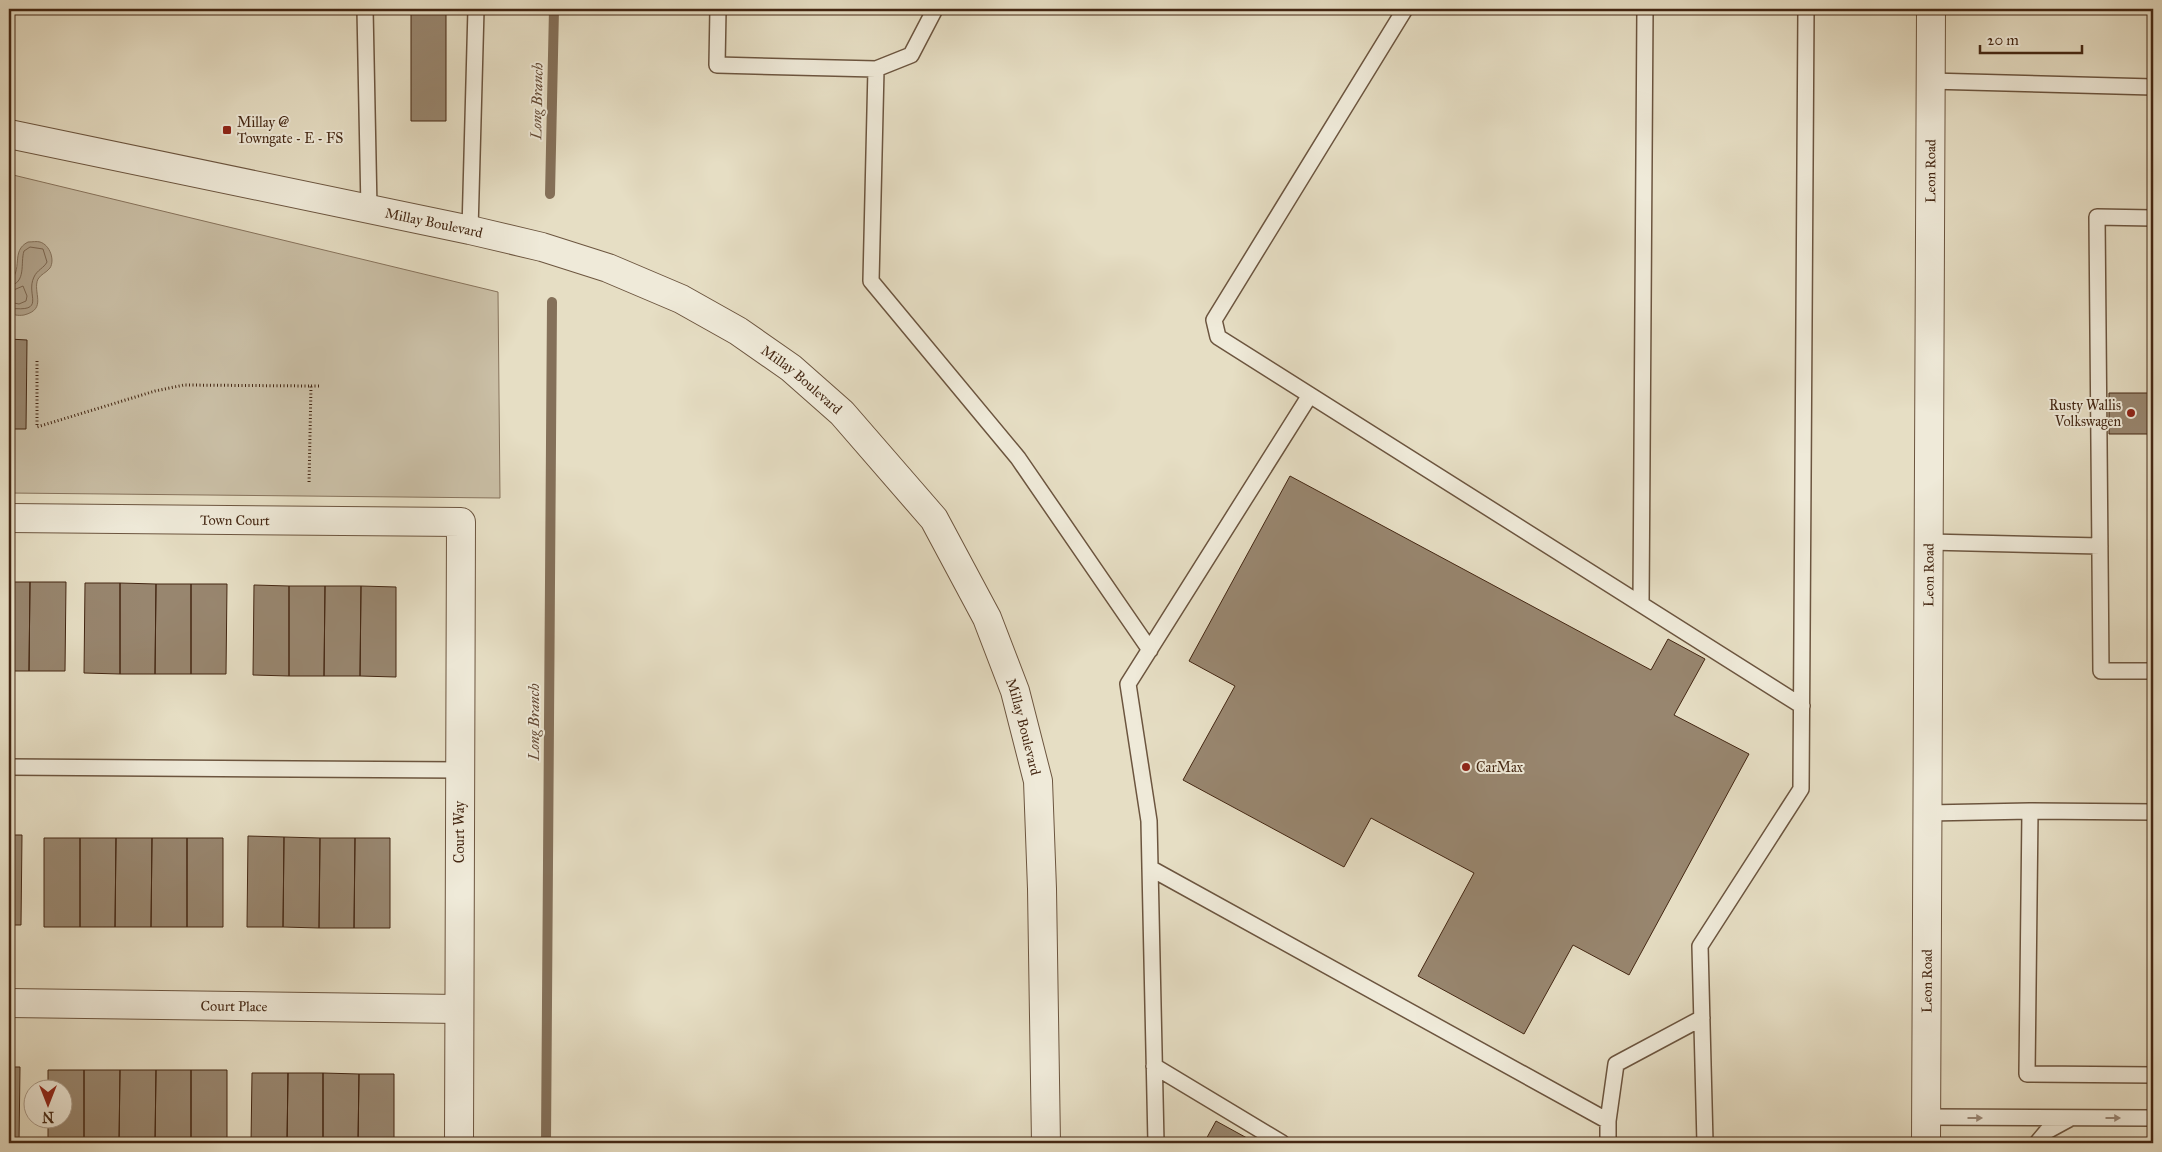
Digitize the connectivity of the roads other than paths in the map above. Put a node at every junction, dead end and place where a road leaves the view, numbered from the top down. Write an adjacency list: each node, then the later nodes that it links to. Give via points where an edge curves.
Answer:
1 (366, 9): 13 (lane)
2 (476, 9): 15 (lane)
3 (718, 9): 9 (lane, via 717,66)
4 (936, 9): 9 (lane, via 912,55)
5 (1405, 9): 16 (lane, via 1214,320 1218,337)
6 (1645, 9): 21 (lane)
7 (1806, 9): 24 (lane)
8 (1931, 9): 10 (street, Leon Road)
9 (876, 70): 22 (lane, via 871,281 1018,458)
10 (1930, 81): 11 (lane); 19 (street, Leon Road)
11 (2153, 87)
12 (14, 133): 13 (street, Millay Boulevard)
13 (369, 209): 15 (street, Millay Boulevard)
14 (2153, 218): 20 (lane, via 2097,217)
15 (470, 230): 41 (street, Millay Boulevard, via 542,247 608,268 680,300 738,331 792,368 842,413 934,519 987,618 1015,691 1038,781)
16 (1310, 395): 21 (lane); 22 (lane)
17 (9, 518): 18 (street, Town Court)
18 (461, 522): 26 (street, Court Way)
19 (1929, 542): 20 (lane); 29 (street, Leon Road)
20 (2100, 546): 23 (lane, via 2101,670)
21 (1641, 604): 24 (lane)
22 (1150, 650): 30 (lane, via 1128,684 1149,821)
23 (2153, 671)
24 (1802, 706): 33 (lane, via 1801,790 1700,946)
25 (9, 767): 26 (lane)
26 (460, 770): 32 (street, Court Way)
27 (2030, 811): 28 (lane); 29 (lane); 35 (lane, via 2027,1074)
28 (2153, 812)
29 (1928, 813): 39 (street, Leon Road)
30 (1150, 868): 34 (lane); 38 (lane)
31 (9, 1003): 32 (street, Court Place)
32 (459, 1009): 40 (street, Court Way)
33 (1702, 1018): 38 (lane, via 1616,1064); 45 (lane)
34 (1154, 1066): 42 (lane); 43 (lane)
35 (2153, 1075)
36 (2072, 1118): 37 (lane, one-way to 37); 39 (lane, one-way to 36); 46 (lane, via 2047,1131)
37 (2153, 1118)
38 (1608, 1121): 44 (lane)
39 (1926, 1130)
40 (459, 1143)
41 (1046, 1143)
42 (1156, 1143)
43 (1282, 1143)
44 (1608, 1143)
45 (1705, 1143)
46 (2037, 1143)

